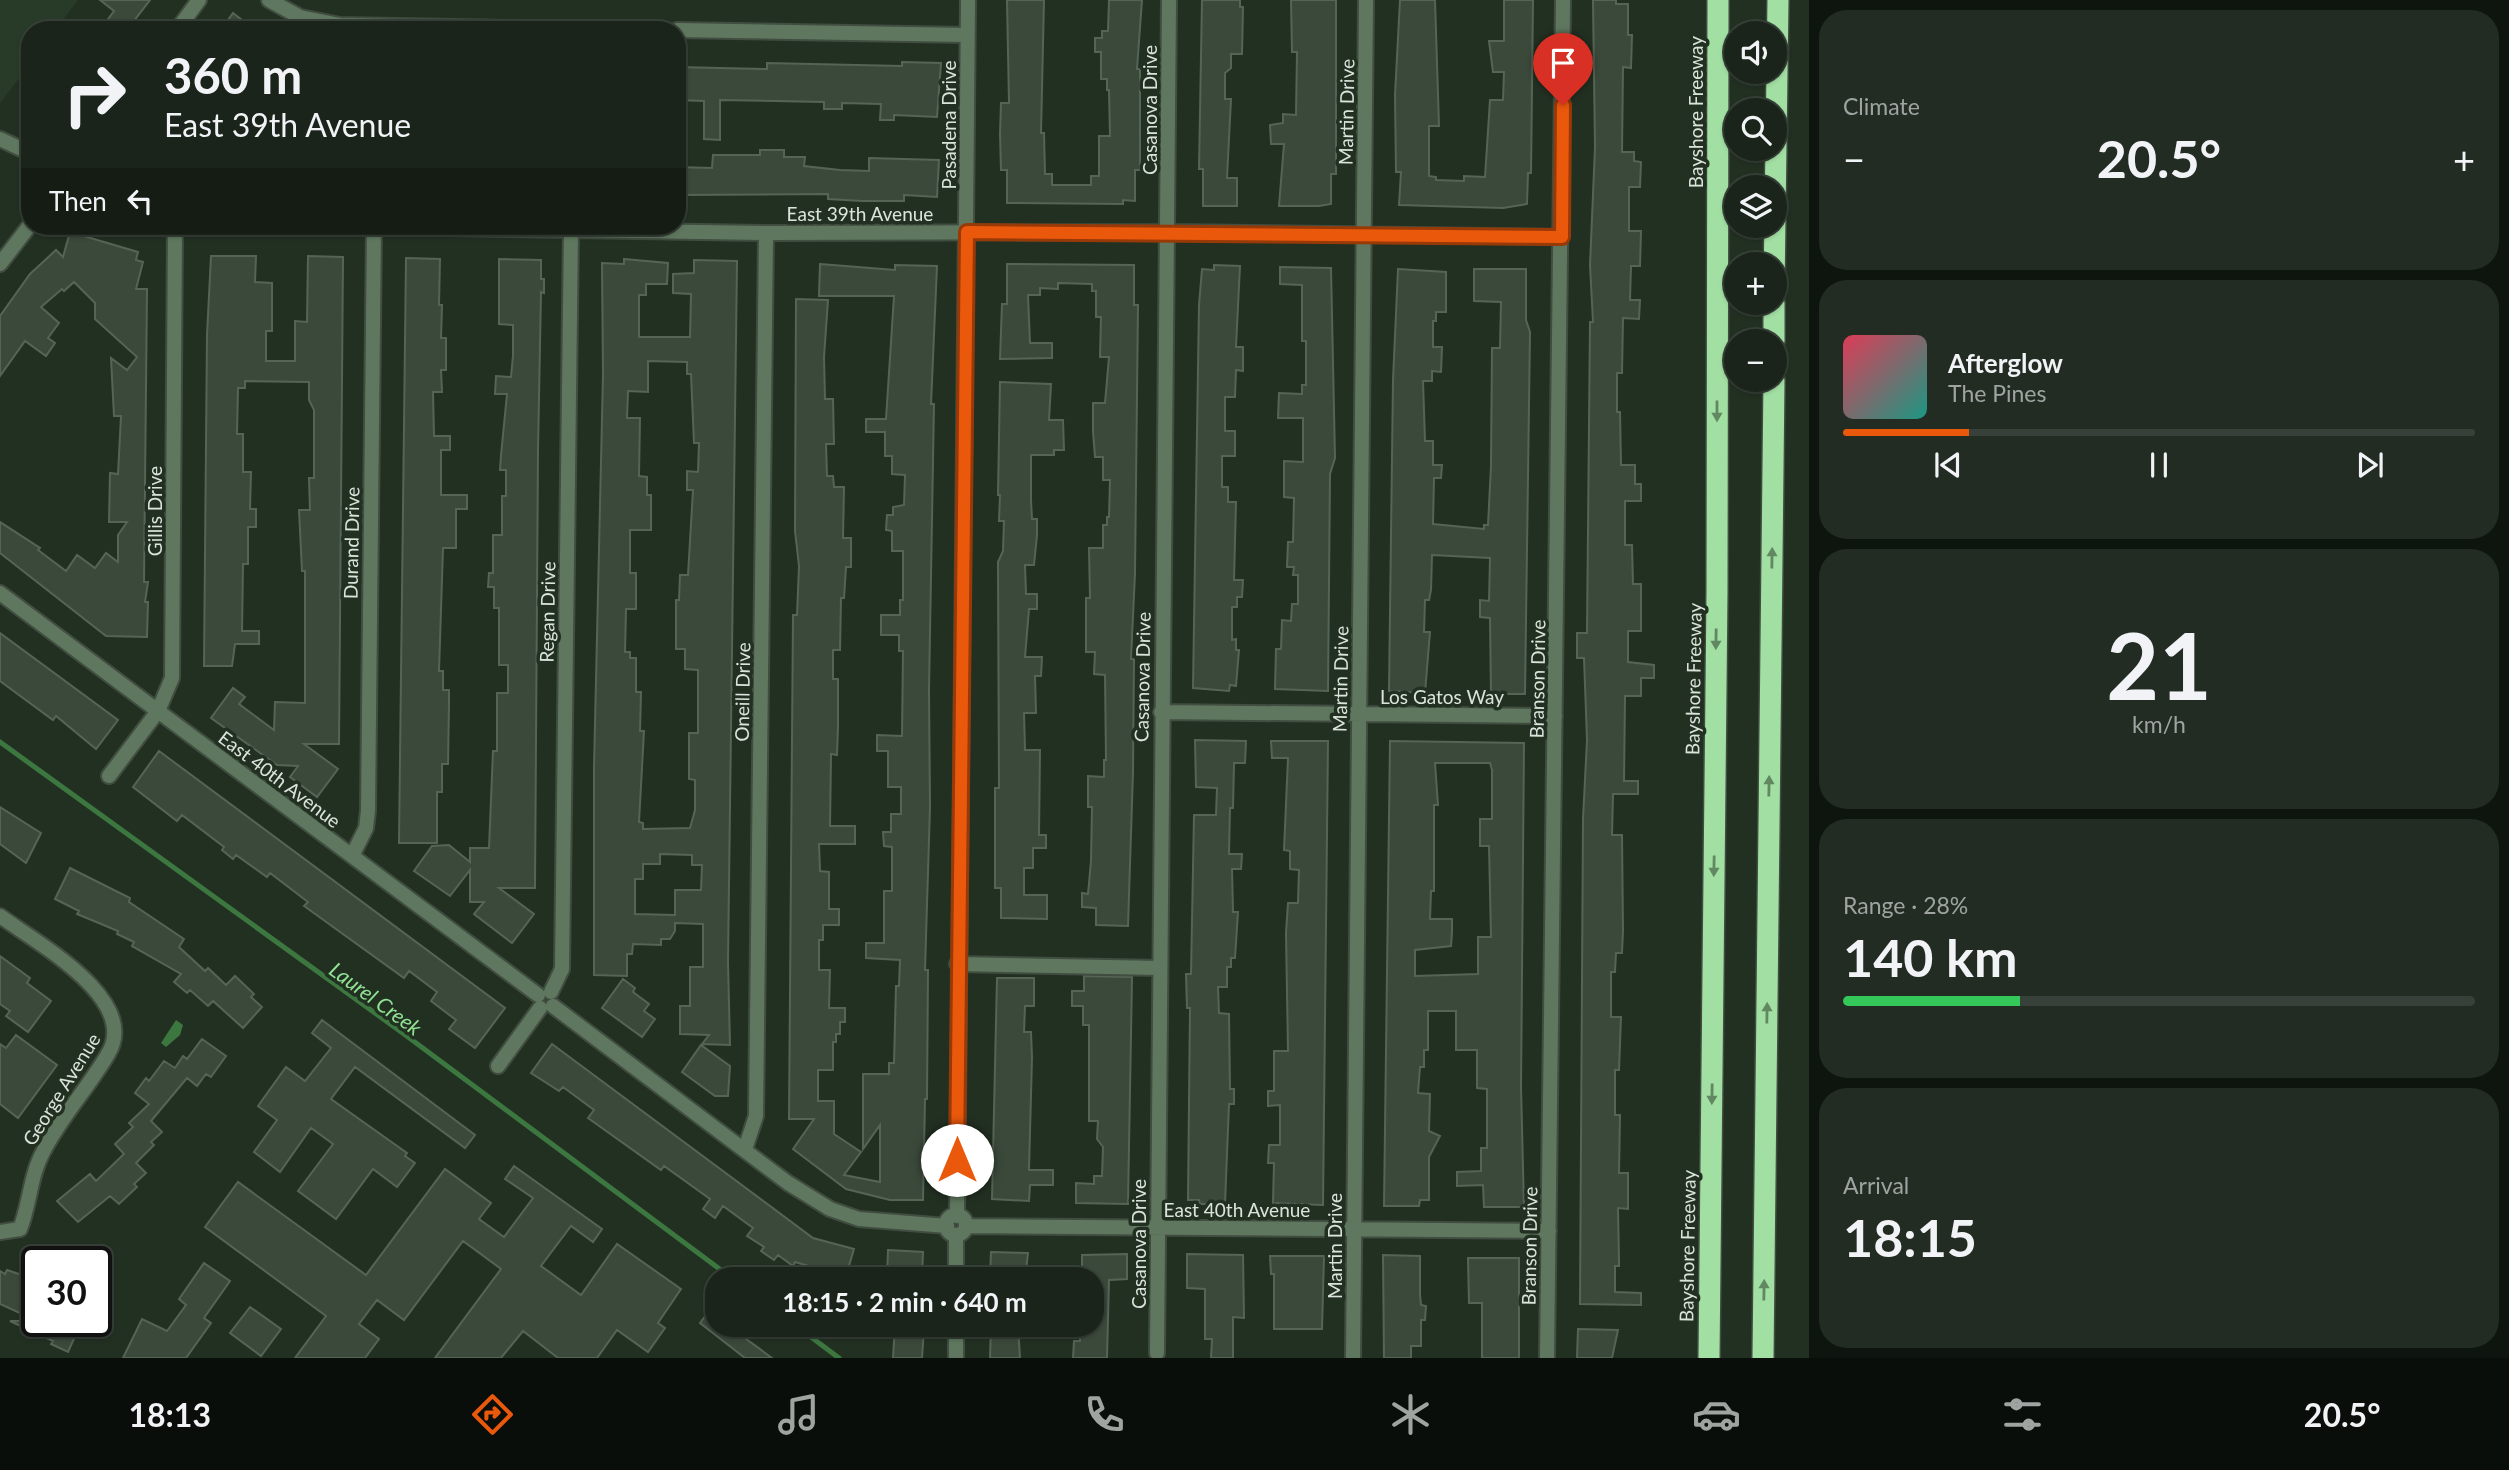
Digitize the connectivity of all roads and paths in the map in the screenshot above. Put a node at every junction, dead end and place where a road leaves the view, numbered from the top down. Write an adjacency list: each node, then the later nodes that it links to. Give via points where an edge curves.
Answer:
1 (199, 0): 9 (street)
2 (269, 0): 10 (street, via 300,16)
3 (968, 0): 12 (street, Pasadena Drive)
4 (1169, 0): 17 (street, Casanova Drive)
5 (1366, 0): 23 (street, Martin Drive)
6 (1563, 0): 24 (street, Branson Drive)
7 (1718, 0): 52 (highway, Bayshore Freeway, one-way to 52)
8 (1778, 0): 25 (highway)
9 (184, 21)
10 (322, 21)
11 (686, 30): 12 (street)
12 (967, 35): 16 (street, Pasadena Drive)
13 (0, 139): 14 (street)
14 (21, 149)
15 (686, 231): 18 (street, East 39th Avenue)
16 (967, 232): 17 (street, East 39th Avenue); 18 (street, East 39th Avenue); 36 (street, Pasadena Drive)
17 (1167, 232): 23 (street, East 39th Avenue); 30 (street, Casanova Drive)
18 (766, 233): 40 (street, Oneill Drive, via 756,1116)
19 (22, 235): 26 (street)
20 (176, 235): 29 (street, Gillis Drive, via 172,678)
21 (374, 235): 34 (street, Durand Drive, via 368,811 366,828)
22 (571, 235): 38 (street, Regan Drive, via 562,969)
23 (1364, 235): 24 (street, East 39th Avenue); 31 (street, Martin Drive)
24 (1562, 237): 32 (street, Branson Drive)
25 (1775, 252)
26 (0, 264)
27 (1774, 392): 53 (highway, one-way to 27)
28 (0, 593): 29 (street, East 40th Avenue)
29 (158, 711): 33 (street, Gillis Drive); 34 (street, East 40th Avenue)
30 (1161, 712): 31 (street, Los Gatos Way); 37 (street, Casanova Drive)
31 (1358, 715): 32 (street, Los Gatos Way); 43 (street, Martin Drive)
32 (1555, 716): 44 (street, Branson Drive)
33 (109, 776)
34 (352, 856): 38 (street, East 40th Avenue)
35 (0, 915): 45 (street, George Avenue, via 97,990 112,1010 117,1033 109,1053 42,1153 20,1229)
36 (957, 964): 37 (street); 41 (street, Pasadena Drive)
37 (1160, 968): 42 (street, Casanova Drive)
38 (545, 1000): 39 (street, Regan Drive); 40 (street, East 40th Avenue)
39 (498, 1066)
40 (745, 1149): 41 (street, East 40th Avenue, via 830,1209 859,1219)
41 (957, 1226): 42 (street, East 40th Avenue); 46 (street, Pasadena Drive)
42 (1157, 1228): 43 (street, East 40th Avenue); 48 (street, Casanova Drive)
43 (1353, 1229): 44 (street, East 40th Avenue); 50 (street, Martin Drive)
44 (1549, 1231): 51 (street, Branson Drive)
45 (0, 1232)
46 (956, 1267)
47 (956, 1337): 49 (street)
48 (1157, 1353)
49 (956, 1358)
50 (1353, 1358)
51 (1547, 1358)
52 (1709, 1358)
53 (1763, 1358)

